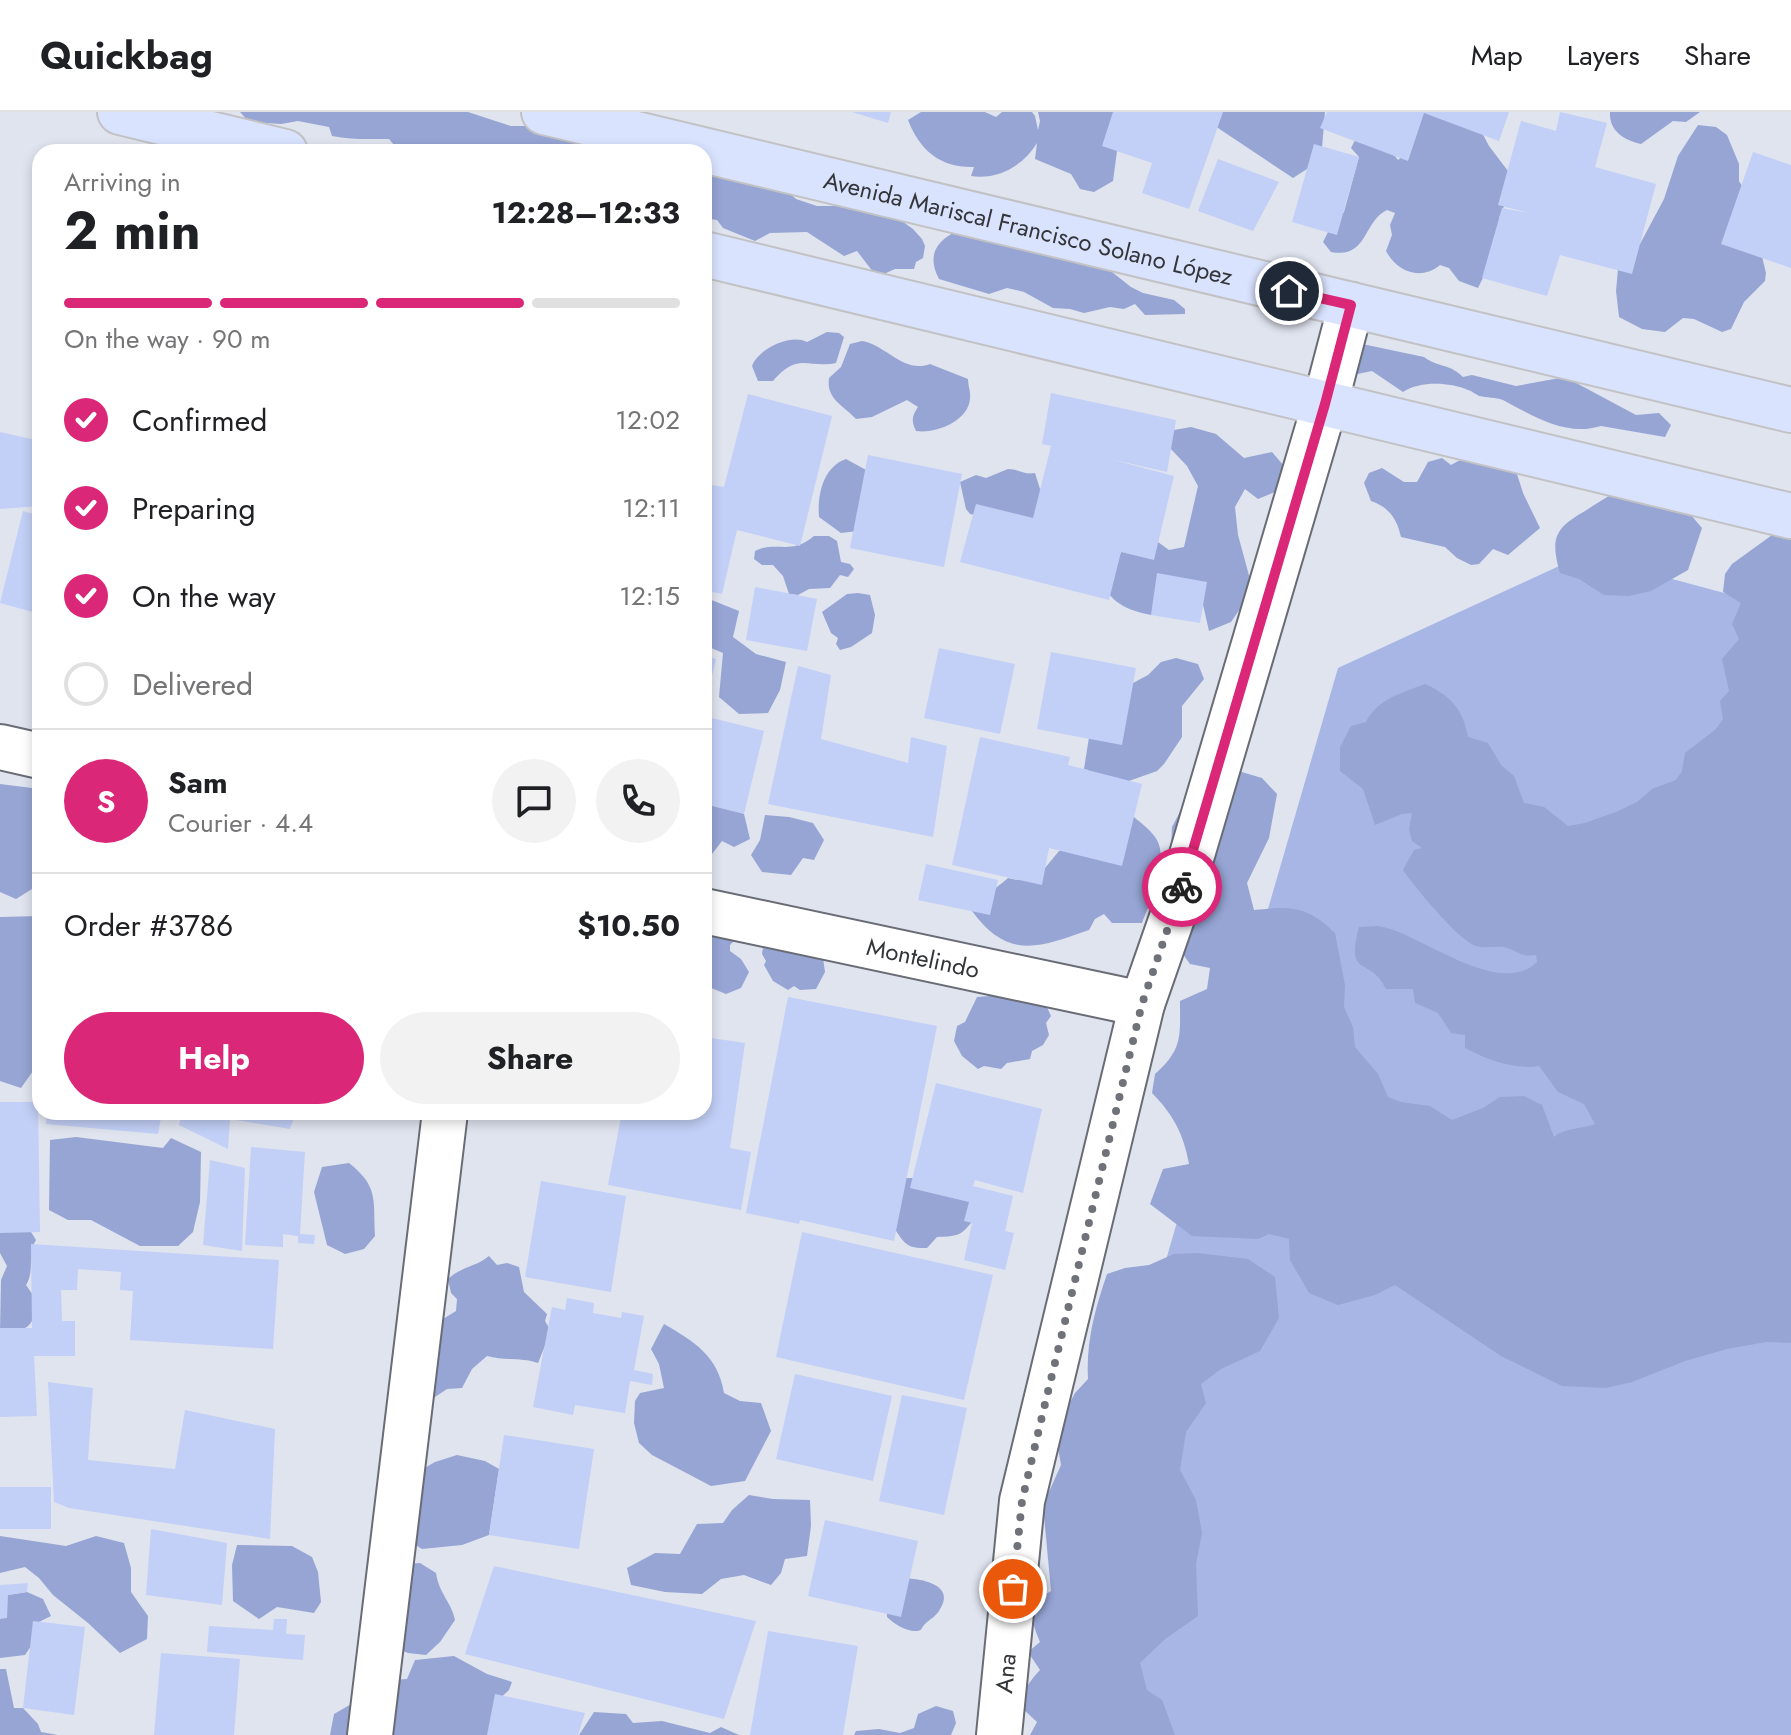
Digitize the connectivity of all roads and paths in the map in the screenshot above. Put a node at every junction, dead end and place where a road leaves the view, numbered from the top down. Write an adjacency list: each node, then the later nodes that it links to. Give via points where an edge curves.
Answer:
1 (120, 112): 3 (main road)
2 (544, 112): 4 (main road, Avenida Mariscal Francisco Solano López)
3 (252, 144)
4 (678, 144)
5 (712, 152): 7 (main road, Avenida Mariscal Francisco Solano López)
6 (712, 256): 8 (main road)
7 (1351, 305): 8 (street, Ana); 9 (main road, Avenida Mariscal Francisco Solano López)
8 (1325, 404): 10 (main road); 14 (street, Ana, via 1181,892)
9 (1791, 410)
10 (1791, 516)
11 (0, 747): 12 (street)
12 (32, 754)
13 (712, 913): 14 (street, Montelindo)
14 (1142, 1004): 17 (street, Ana, via 1022,1501)
15 (444, 1120): 16 (street)
16 (370, 1735)
17 (999, 1735)

